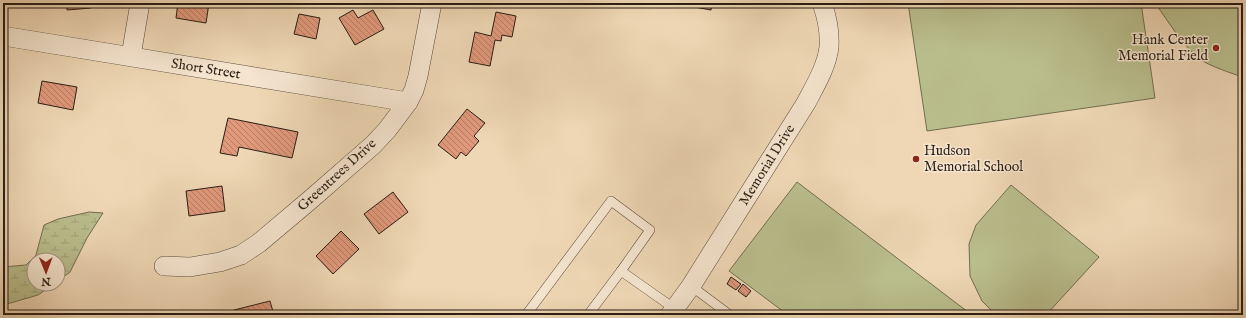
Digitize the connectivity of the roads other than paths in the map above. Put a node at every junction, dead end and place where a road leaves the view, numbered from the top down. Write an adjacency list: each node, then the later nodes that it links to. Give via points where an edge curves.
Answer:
1 (140, 3): 5 (street)
2 (432, 3): 6 (street, Greentrees Drive, via 418,76)
3 (822, 3): 9 (street, Memorial Drive, via 826,13 829,47 817,81 806,103)
4 (3, 36): 5 (street, Short Street)
5 (131, 56): 6 (street, Short Street)
6 (408, 102): 7 (street, Greentrees Drive, via 373,145 259,243 241,255 220,262 190,267)
7 (164, 266)
8 (621, 271): 10 (lane); 11 (lane, via 650,230 611,201); 12 (lane)
9 (690, 286): 10 (street, Memorial Drive); 13 (lane)
10 (673, 312)
11 (526, 315)
12 (588, 315)
13 (730, 315)

